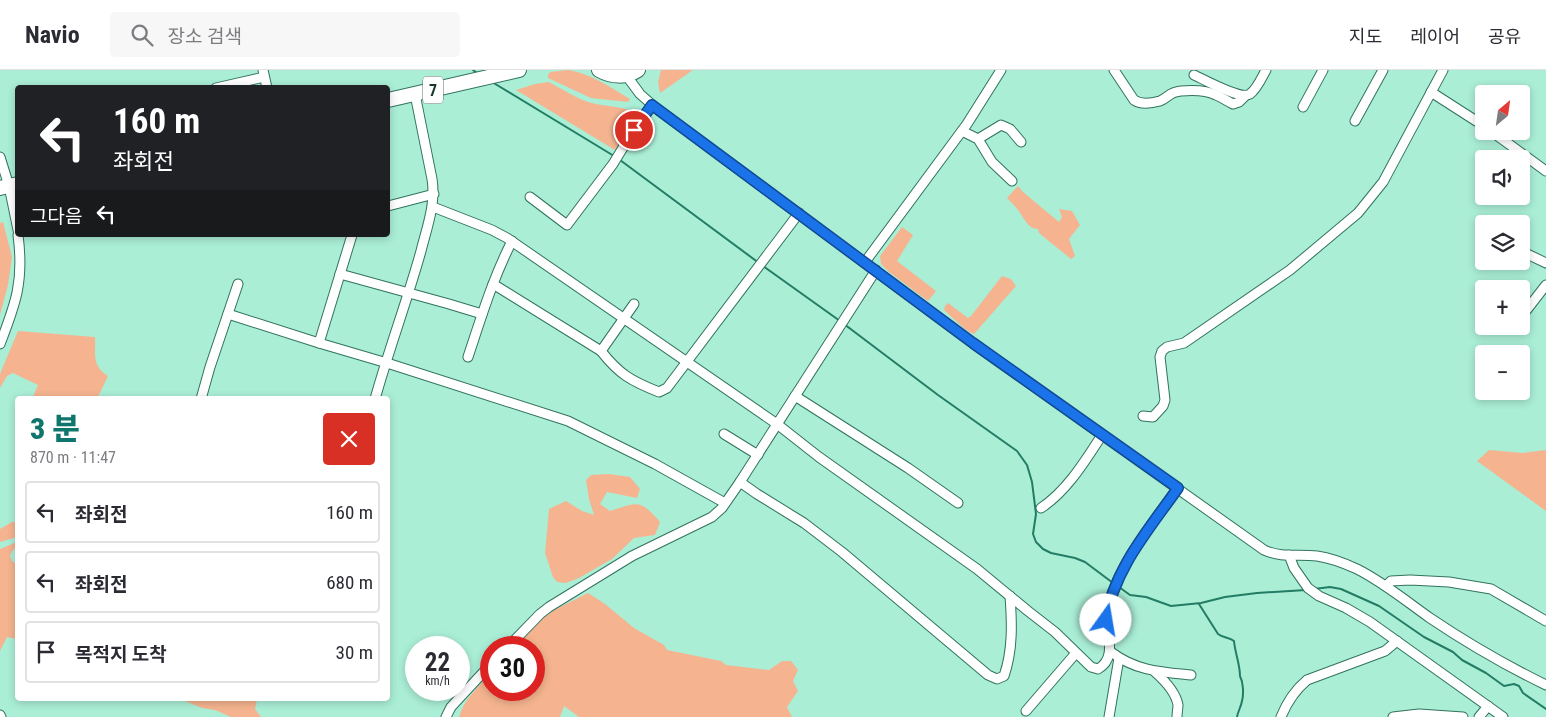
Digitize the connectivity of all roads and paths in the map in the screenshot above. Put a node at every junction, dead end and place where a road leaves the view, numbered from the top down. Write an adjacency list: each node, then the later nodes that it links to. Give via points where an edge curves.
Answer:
1 (519, 70): 9 (highway, 7)
2 (599, 70): 10 (highway, via 616,76)
3 (1000, 70): 22 (street)
4 (1114, 70): 16 (street, via 1138,103 1162,100 1171,92 1182,91 1215,94 1233,104)
5 (1266, 70): 16 (street, via 1251,93)
6 (1323, 70): 19 (street)
7 (1382, 70): 21 (street)
8 (1444, 70): 14 (street)
9 (496, 73): 15 (highway, 7, via 479,80)
10 (632, 73): 18 (street, via 640,94)
11 (264, 74): 13 (street)
12 (1194, 75): 16 (street)
13 (226, 85)
14 (1431, 92): 20 (street); 62 (street, via 1383,182 1358,213 1260,292 1184,343 1162,351 1165,400 1153,417)
15 (415, 94): 17 (highway, 7); 30 (street)
16 (1245, 96)
17 (390, 100)
18 (652, 105): 31 (street, via 567,225); 34 (street)
19 (1303, 107)
20 (1475, 120)
21 (1355, 121)
22 (962, 131): 23 (street); 40 (street)
23 (978, 139): 25 (street, via 1001,125 1010,129); 28 (street, via 992,162)
24 (1503, 140): 27 (street)
25 (1021, 142)
26 (0, 157): 29 (street)
27 (1546, 171)
28 (1012, 181)
29 (9, 186): 35 (street)
30 (434, 194): 32 (street); 33 (street)
31 (530, 198)
32 (390, 205)
33 (433, 207): 38 (street); 47 (street)
34 (799, 213): 40 (street); 57 (street)
35 (15, 215)
36 (18, 237): 54 (street, via 21,263 18,292)
37 (351, 237): 43 (street)
38 (512, 241): 45 (street); 52 (street)
39 (1530, 256): 41 (street)
40 (865, 262): 42 (street)
41 (1546, 264)
42 (876, 270): 61 (street); 65 (street)
43 (340, 274): 47 (street); 53 (street)
44 (238, 284): 50 (street)
45 (493, 284): 51 (street); 55 (street)
46 (1546, 285): 49 (street)
47 (408, 293): 51 (street); 58 (street)
48 (634, 304): 52 (street)
49 (1530, 306)
50 (228, 314): 53 (street); 59 (street)
51 (482, 314): 56 (street)
52 (623, 319): 55 (street); 57 (street)
53 (319, 343): 58 (street)
54 (0, 344)
55 (601, 351): 57 (street, via 622,374 658,392 667,388)
56 (468, 357)
57 (686, 362): 63 (street)
58 (387, 363): 60 (street); 69 (street, via 568,421)
59 (202, 396)
60 (375, 396)
61 (795, 396): 63 (street); 70 (street)
62 (1143, 416)
63 (777, 424): 66 (street); 74 (street, via 978,569)
64 (724, 434): 66 (street)
65 (1102, 435): 68 (street); 71 (street, via 1068,483)
66 (758, 454): 67 (street)
67 (740, 482): 69 (street); 74 (street, via 842,552 997,679 1004,676 1007,665 1011,634)
68 (1178, 488): 72 (street, via 1264,550); 78 (street, via 1116,584 1106,620)
69 (726, 503): 76 (street, via 708,519 632,556 549,607)
70 (958, 503)
71 (1041, 508)
72 (1289, 555): 73 (street, via 1329,558); 77 (street, via 1294,568 1311,590 1370,622)
73 (1386, 586): 75 (street, via 1391,581 1410,580 1490,588); 84 (street, via 1480,650)
74 (1010, 596): 79 (street)
75 (1546, 622)
76 (519, 636)
77 (1397, 641): 85 (street); 90 (street, via 1386,651 1306,680 1297,688)
78 (1110, 652): 79 (street, via 1104,666 1098,669); 80 (street)
79 (1076, 653): 86 (street)
80 (1119, 658): 81 (street); 88 (street)
81 (1155, 672): 82 (street); 89 (street, via 1174,695 1178,705)
82 (1191, 675)
83 (480, 676): 87 (street, via 451,707)
84 (1546, 684)
85 (1488, 706): 93 (street); 94 (street)
86 (1026, 711)
87 (446, 717)
88 (1109, 717)
89 (1177, 717)
90 (1281, 717)
91 (1393, 717): 92 (street, via 1419,714)
92 (1463, 717)
93 (1479, 717)
94 (1503, 717)

